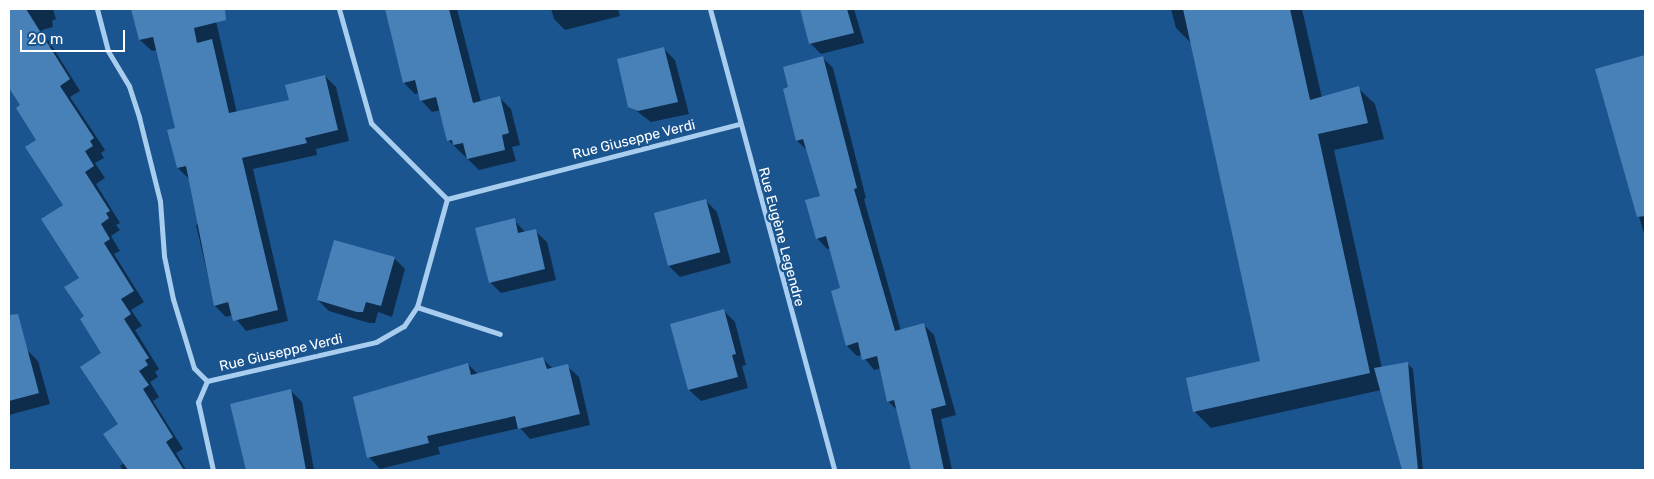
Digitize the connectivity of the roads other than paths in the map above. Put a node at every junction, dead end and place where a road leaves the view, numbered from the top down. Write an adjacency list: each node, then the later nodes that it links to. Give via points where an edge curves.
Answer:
1 (96, 9): 8 (street, Rue Giuseppe Verdi, via 108,51 129,86 139,117 160,201 164,256 173,299 194,368)
2 (339, 9): 5 (street, via 371,123)
3 (710, 9): 4 (street, Rue Eugène Legendre)
4 (739, 124): 5 (street, Rue Giuseppe Verdi); 10 (street, Rue Eugène Legendre)
5 (448, 199): 6 (street, Rue Giuseppe Verdi)
6 (417, 307): 7 (street); 8 (street, Rue Giuseppe Verdi, via 404,326 376,342)
7 (500, 334)
8 (207, 381): 9 (street, via 198,402)
9 (213, 470)
10 (834, 470)

